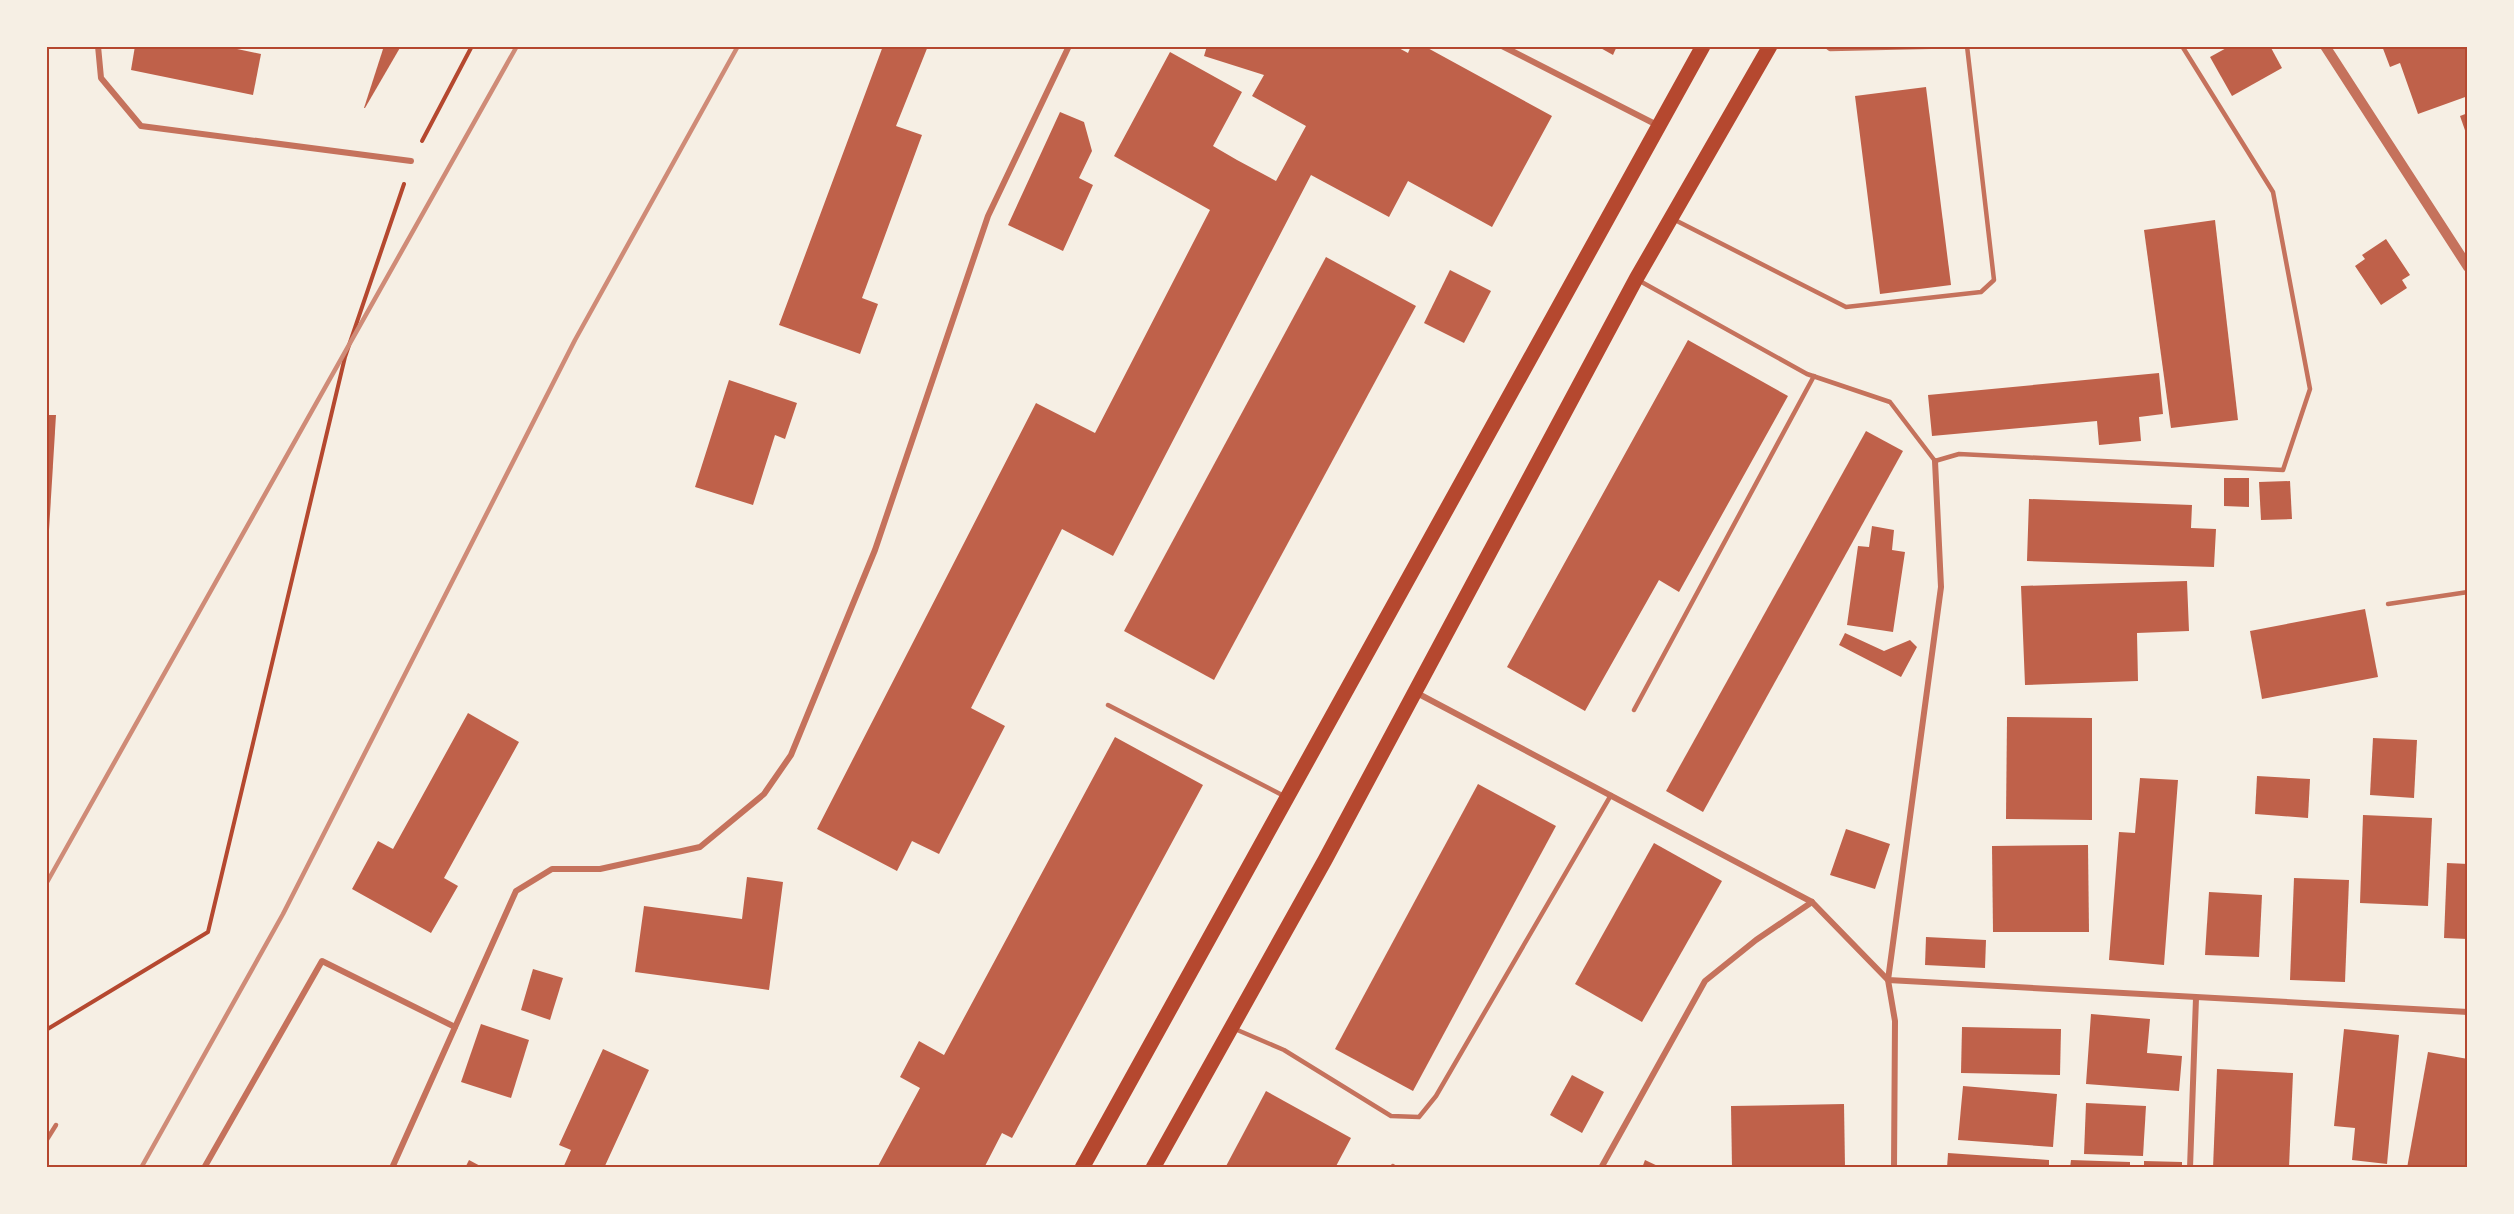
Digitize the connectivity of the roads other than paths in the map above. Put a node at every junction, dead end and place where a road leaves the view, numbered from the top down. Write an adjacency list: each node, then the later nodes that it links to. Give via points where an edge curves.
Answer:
1 (98, 46): 11 (street, via 101,78 141,126)
2 (1069, 46): 28 (street, via 988,216 874,550 790,755 764,794 700,847 600,869 552,869 516,891)
3 (1502, 46): 10 (street)
4 (1703, 46): 10 (main road)
5 (1770, 46): 12 (main road)
6 (1826, 46): 7 (lane)
7 (1966, 46): 12 (lane, via 1994,280 1981,292 1846,307)
8 (2182, 46): 16 (lane, via 2273,192 2310,389 2283,470 1959,454)
9 (2325, 46): 13 (street)
10 (1660, 126): 23 (main road)
11 (411, 161)
12 (1671, 218): 14 (main road)
13 (2468, 267)
14 (1636, 279): 15 (lane); 19 (main road)
15 (1814, 376): 16 (lane, via 1890,402); 21 (lane)
16 (1935, 460): 25 (street, via 1941,587)
17 (2468, 592): 18 (lane)
18 (2388, 604)
19 (1414, 692): 22 (street); 29 (main road)
20 (1108, 705): 23 (lane)
21 (1634, 710)
22 (1611, 795): 24 (street); 29 (lane, via 1436,1096 1419,1117 1391,1116 1284,1050)
23 (1286, 797): 34 (main road)
24 (1812, 902): 25 (street); 36 (street, via 1705,981)
25 (1888, 980): 26 (street); 37 (street, via 1895,1020)
26 (2196, 998): 27 (street); 38 (street)
27 (2468, 1012)
28 (454, 1027): 32 (street, via 322,961); 33 (street)
29 (1230, 1027): 35 (main road)
30 (56, 1125): 31 (lane)
31 (46, 1141)
32 (204, 1167)
33 (392, 1167)
34 (1082, 1167)
35 (1153, 1167)
36 (1601, 1167)
37 (1894, 1167)
38 (2190, 1167)

